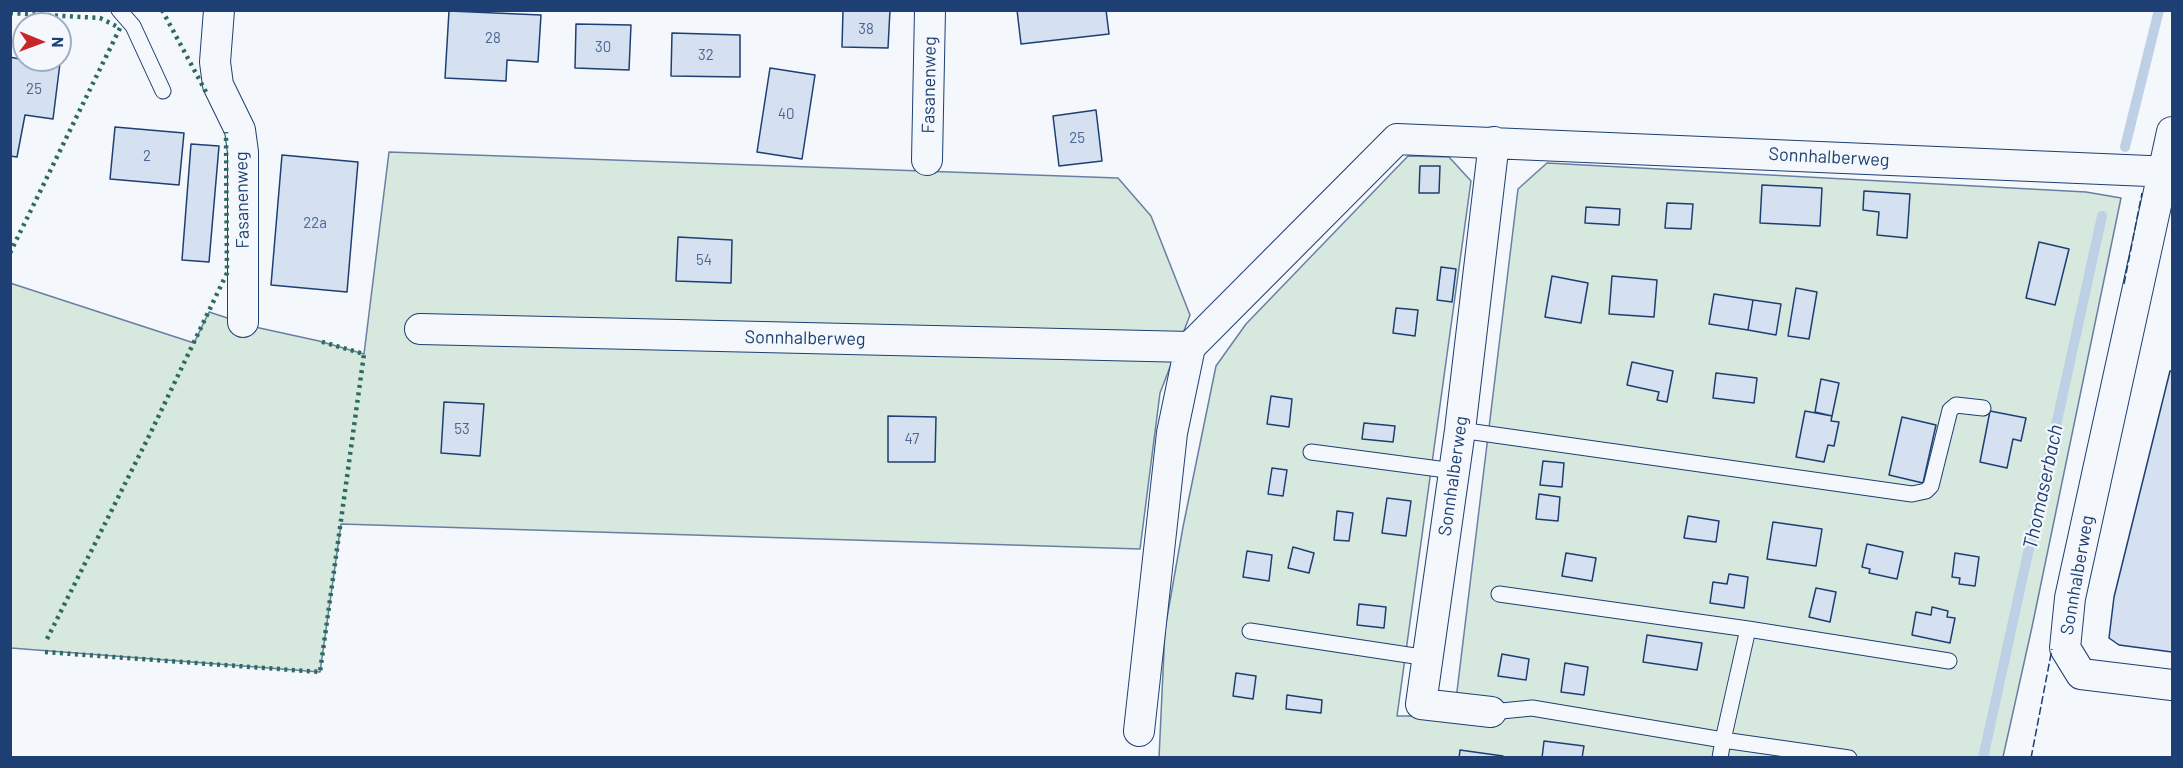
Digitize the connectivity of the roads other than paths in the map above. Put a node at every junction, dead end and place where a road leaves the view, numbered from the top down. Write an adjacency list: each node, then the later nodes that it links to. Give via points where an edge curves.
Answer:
1 (119, 10): 4 (lane, via 132,26)
2 (219, 10): 9 (street, Fasanenweg, via 215,62 218,85 240,130 243,152)
3 (930, 10): 7 (street, Fasanenweg)
4 (163, 91)
5 (2172, 132): 8 (street)
6 (1494, 142): 8 (street, Sonnhalberweg); 11 (street, Sonnhalberweg, via 1397,139); 13 (street, Sonnhalberweg)
7 (927, 160)
8 (2168, 172): 21 (street, Sonnhalberweg, via 2072,586 2065,648 2081,674)
9 (243, 322)
10 (420, 329): 11 (street, Sonnhalberweg)
11 (1190, 347): 23 (street, via 1172,433)
12 (1983, 408): 13 (lane, via 1956,405 1950,410 1931,486 1912,494)
13 (1460, 430): 15 (street, Sonnhalberweg)
14 (1311, 452): 15 (lane)
15 (1454, 471): 19 (street, Sonnhalberweg)
16 (1499, 594): 17 (lane)
17 (1748, 629): 20 (lane); 24 (lane)
18 (1250, 631): 19 (lane)
19 (1428, 658): 22 (street, Sonnhalberweg, via 1421,704)
20 (1948, 661)
21 (2172, 686)
22 (1491, 712): 24 (lane, via 1532,708)
23 (1139, 731)
24 (1723, 740): 25 (lane); 26 (lane)
25 (1720, 758)
26 (1849, 758)

